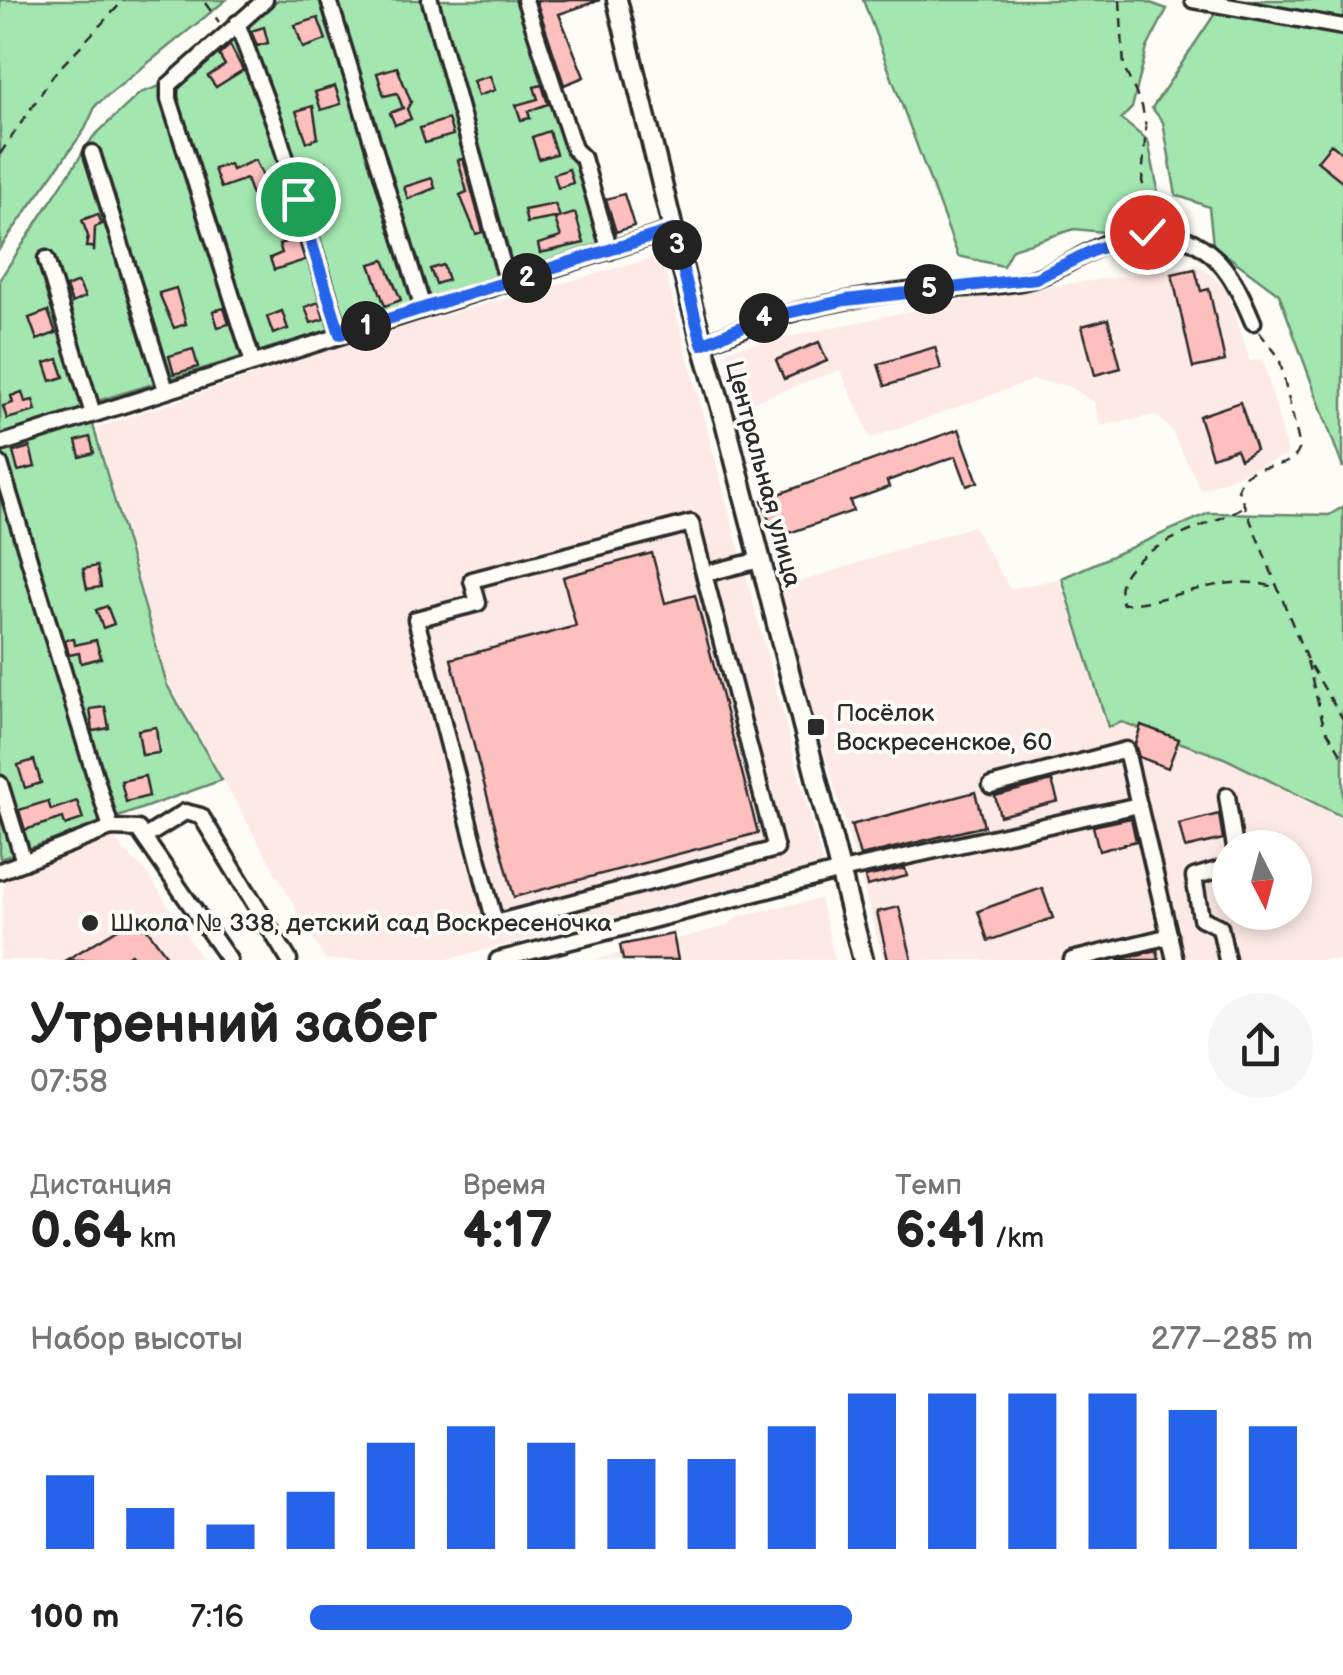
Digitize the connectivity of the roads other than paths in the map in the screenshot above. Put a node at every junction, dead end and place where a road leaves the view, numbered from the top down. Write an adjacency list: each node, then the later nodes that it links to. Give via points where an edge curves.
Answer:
1 (265, 0): 7 (lane)
2 (329, 0): 14 (lane)
3 (430, 0): 13 (lane)
4 (525, 0): 11 (lane, via 574,148 584,158)
5 (617, 0): 10 (main road, Центральная улица)
6 (1192, 0): 8 (lane)
7 (232, 27): 16 (lane, via 276,127); 18 (lane, via 173,78 169,98)
8 (1343, 27)
9 (92, 153): 19 (lane)
10 (673, 230): 11 (lane); 17 (main road, Центральная улица)
11 (610, 251): 13 (lane)
12 (46, 259): 20 (lane)
13 (508, 284): 14 (lane)
14 (423, 308): 16 (lane)
15 (1252, 322): 17 (lane, via 1234,274 1211,253 1159,231 1118,240 1037,278 846,300 760,319)
16 (340, 334): 18 (lane)
17 (702, 344): 23 (main road, Центральная улица)
18 (253, 363): 19 (lane)
19 (166, 390): 20 (lane)
20 (93, 414): 21 (lane)
21 (0, 444)
22 (0, 464): 29 (lane)
23 (760, 560): 24 (lane); 34 (main road, Центральная улица)
24 (704, 574): 24 (lane, via 776,849 496,922 416,619 478,603 472,580 691,523)
25 (0, 784): 32 (lane)
26 (990, 786): 28 (lane, via 1126,750)
27 (1227, 796): 30 (lane)
28 (1139, 805): 34 (lane); 38 (lane)
29 (112, 828): 31 (lane, via 138,829); 32 (lane)
30 (1232, 830)
31 (144, 837): 39 (lane); 40 (lane, via 185,812 202,816)
32 (24, 862): 33 (lane)
33 (0, 871)
34 (841, 871): 41 (lane); 42 (main road, Центральная улица)
35 (1212, 872): 36 (lane, via 1194,877 1201,918)
36 (1212, 923)
37 (1221, 930): 45 (lane)
38 (1170, 936): 43 (lane); 44 (lane)
39 (229, 960)
40 (289, 960)
41 (498, 960)
42 (863, 960)
43 (1072, 960)
44 (1175, 960)
45 (1227, 960)

